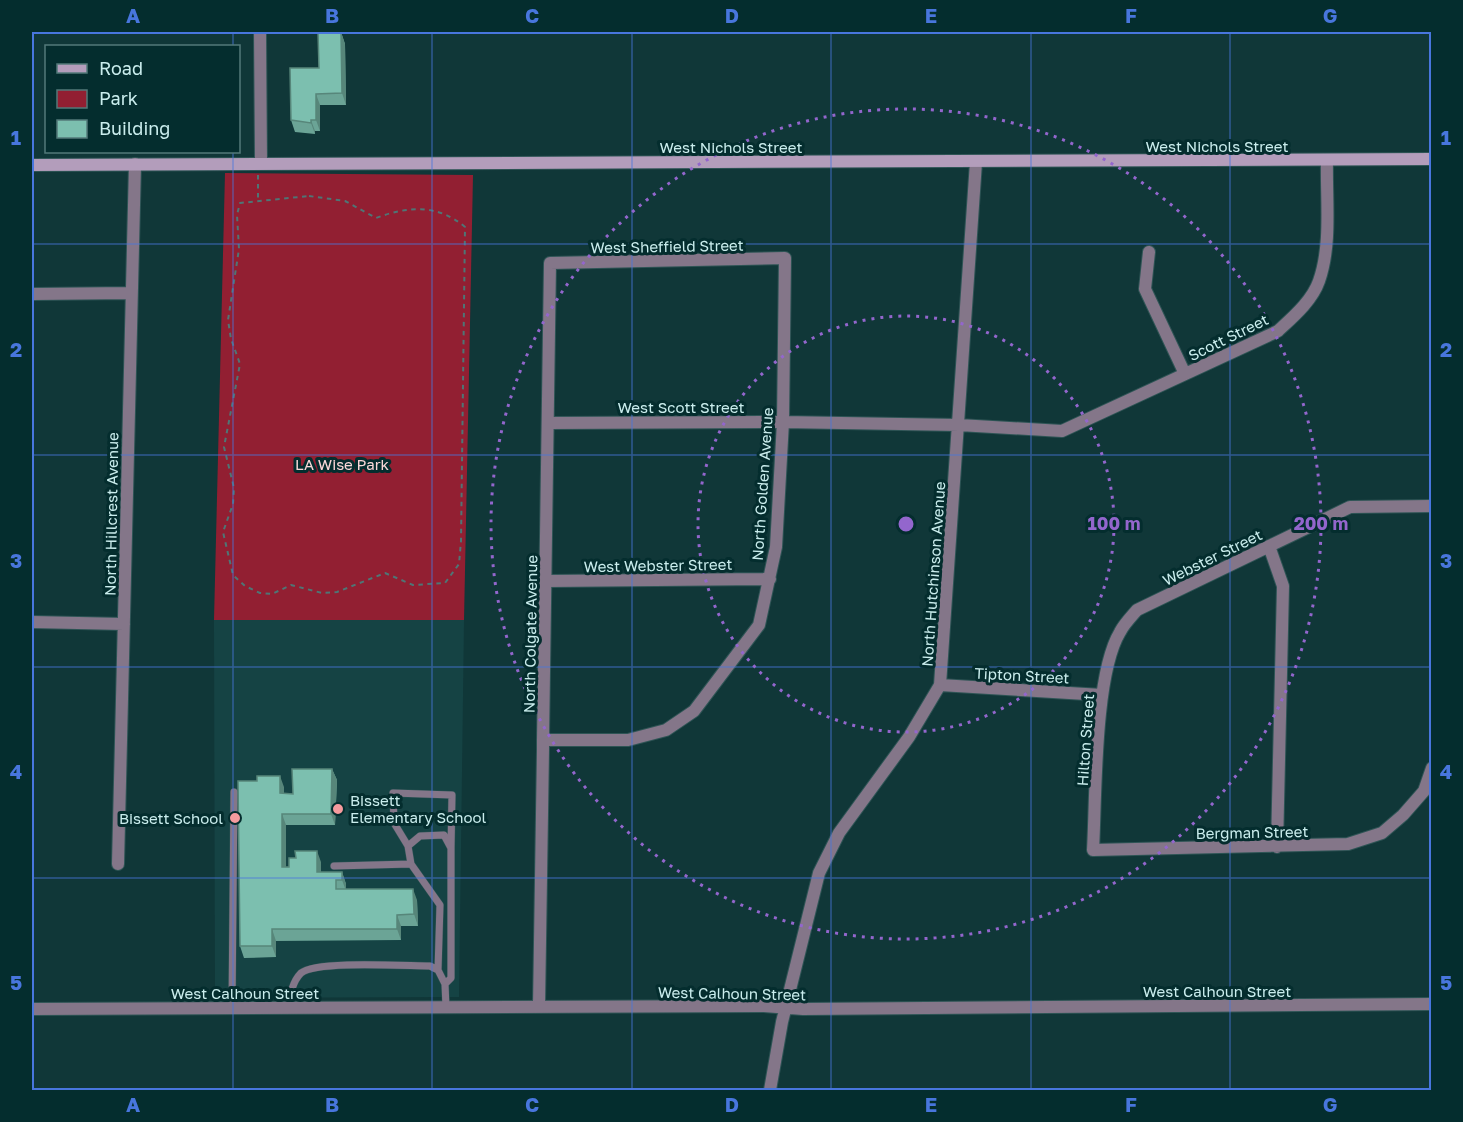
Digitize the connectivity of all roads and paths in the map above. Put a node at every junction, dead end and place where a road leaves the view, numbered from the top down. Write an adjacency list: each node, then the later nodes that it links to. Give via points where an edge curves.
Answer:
1 (260, 32): 7 (street)
2 (1431, 159): 3 (street, West Nichols Street)
3 (1327, 160): 4 (street, West Nichols Street); 14 (street, Scott Street, via 1325,249 1319,282 1302,308 1278,331)
4 (976, 162): 7 (street, West Nichols Street); 17 (street, North Hutchinson Avenue)
5 (135, 164): 6 (street, West Nichols Street); 7 (street, West Nichols Street); 12 (street, North Hillcrest Avenue)
6 (32, 165)
7 (259, 169): 8 (path)
8 (258, 200): 8 (path, via 240,203 239,249 228,320 240,364 224,447 234,488 223,532 233,575 244,586 272,594 291,585 322,593 337,592 385,573 413,585 445,583 459,564 461,541 465,227 453,218 422,208 376,218 345,201 309,196)
9 (1149, 252): 14 (street, Scott Street, via 1145,289)
10 (785, 258): 11 (street, West Sheffield Street); 15 (street, North Golden Avenue)
11 (550, 264): 16 (street, North Colgate Avenue)
12 (130, 293): 13 (street); 23 (street, North Hillcrest Avenue)
13 (32, 294)
14 (1185, 374): 17 (street, Scott Street, via 1062,431)
15 (783, 422): 16 (street, West Scott Street); 17 (street, West Scott Street); 20 (street, North Golden Avenue, via 776,548)
16 (548, 423): 21 (street, North Colgate Avenue)
17 (959, 425): 25 (street, North Hutchinson Avenue)
18 (1431, 506): 19 (street, Webster Street, via 1350,507)
19 (1269, 546): 24 (street, Webster Street, via 1137,610); 31 (street, via 1283,586)
20 (770, 579): 21 (street, West Webster Street); 27 (street, North Golden Avenue, via 759,625 694,711 666,730 628,740)
21 (547, 581): 27 (street, North Colgate Avenue)
22 (32, 622): 23 (street)
23 (124, 624): 34 (street, North Hillcrest Avenue)
24 (1119, 633): 26 (street, Hilton Street, via 1106,669)
25 (940, 685): 26 (street, Tipton Street); 44 (street, North Hutchinson Avenue, via 825,859 814,887)
26 (1102, 695): 33 (street, Hilton Street)
27 (543, 740): 40 (street, North Colgate Avenue)
28 (1431, 768): 31 (street, Bergman Street, via 1424,791 1382,833 1348,844)
29 (234, 792): 42 (lane)
30 (408, 846): 32 (lane, via 420,837 444,835); 32 (lane, via 394,823 393,793 452,795); 35 (lane)
31 (1277, 847): 33 (street, Bergman Street)
32 (452, 848): 38 (lane, via 451,978)
33 (1093, 850)
34 (118, 864)
35 (411, 864): 36 (lane); 37 (lane, via 440,905)
36 (334, 866)
37 (438, 970): 38 (lane); 43 (lane, via 430,966 323,965 302,972 292,989)
38 (445, 984): 41 (lane)
39 (1431, 1004): 44 (street, West Calhoun Street)
40 (539, 1006): 41 (street, West Calhoun Street); 44 (street, West Calhoun Street)
41 (446, 1007): 43 (street, West Calhoun Street)
42 (232, 1008): 43 (street, West Calhoun Street); 45 (street, West Calhoun Street)
43 (288, 1008)
44 (786, 1008): 46 (street, North Hutchinson Avenue)
45 (32, 1009)
46 (770, 1090)

